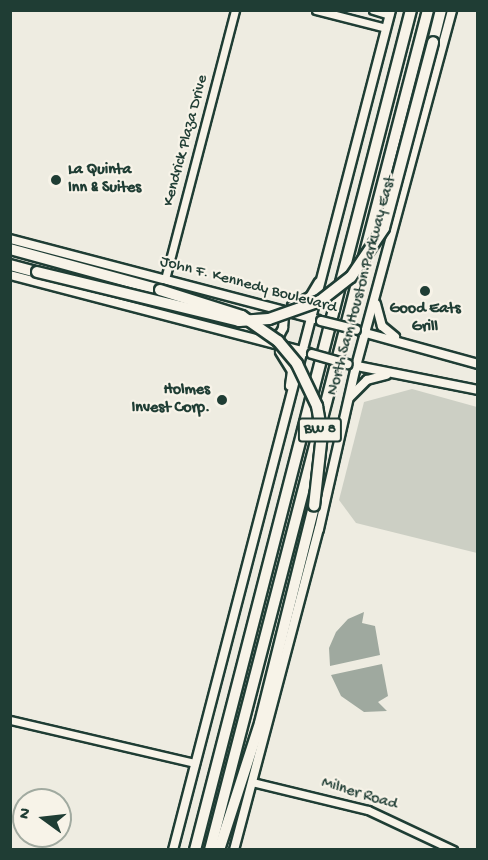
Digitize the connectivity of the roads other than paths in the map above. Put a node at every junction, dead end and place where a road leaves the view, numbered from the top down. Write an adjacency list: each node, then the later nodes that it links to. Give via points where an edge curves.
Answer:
1 (235, 10): 15 (street, Kendrick Plaza Drive)
2 (316, 10): 9 (street)
3 (373, 10): 8 (street)
4 (411, 10): 34 (highway, North Sam Houston Parkway East / BW 8)
5 (428, 10): 35 (highway, North Sam Houston Parkway East / BW 8)
6 (441, 10): 12 (highway, bridge, via 384,228 351,277 320,301 269,319 239,321)
7 (452, 10): 16 (main road, North Sam Houston Parkway East)
8 (390, 13): 9 (main road)
9 (386, 28): 13 (main road)
10 (10, 239): 15 (main road, John F. Kennedy Boulevard)
11 (10, 249): 36 (highway, bridge, via 242,316 278,341 310,388 322,434 315,506 260,723)
12 (10, 265)
13 (325, 273): 17 (main road, via 310,297); 18 (main road)
14 (10, 275): 19 (main road)
15 (165, 279): 17 (main road, John F. Kennedy Boulevard)
16 (376, 297): 20 (main road, North Sam Houston Parkway East); 22 (main road, via 382,326)
17 (277, 310): 18 (main road, John F. Kennedy Boulevard); 19 (main road, via 284,321 280,334 274,338)
18 (317, 320): 20 (main road, John F. Kennedy Boulevard, bridge); 23 (main road)
19 (216, 329): 21 (main road)
20 (367, 333): 22 (main road, John F. Kennedy Boulevard); 25 (main road, North Sam Houston Parkway East)
21 (268, 342): 23 (main road); 29 (main road, via 283,355 292,371)
22 (403, 342): 24 (main road, John F. Kennedy Boulevard)
23 (308, 353): 25 (main road, bridge); 29 (main road)
24 (477, 364)
25 (352, 365): 26 (main road); 28 (main road, North Sam Houston Parkway East)
26 (390, 374): 27 (main road); 28 (main road, via 367,380)
27 (477, 390)
28 (347, 402): 32 (main road, North Sam Houston Parkway East, via 319,529)
29 (280, 439): 31 (main road)
30 (10, 720): 31 (street)
31 (195, 763): 33 (main road)
32 (252, 782): 37 (main road, North Sam Houston Parkway East); 38 (street, Milner Road, via 368,810)
33 (173, 849)
34 (195, 849)
35 (210, 849)
36 (219, 849)
37 (234, 849)
38 (453, 849)

